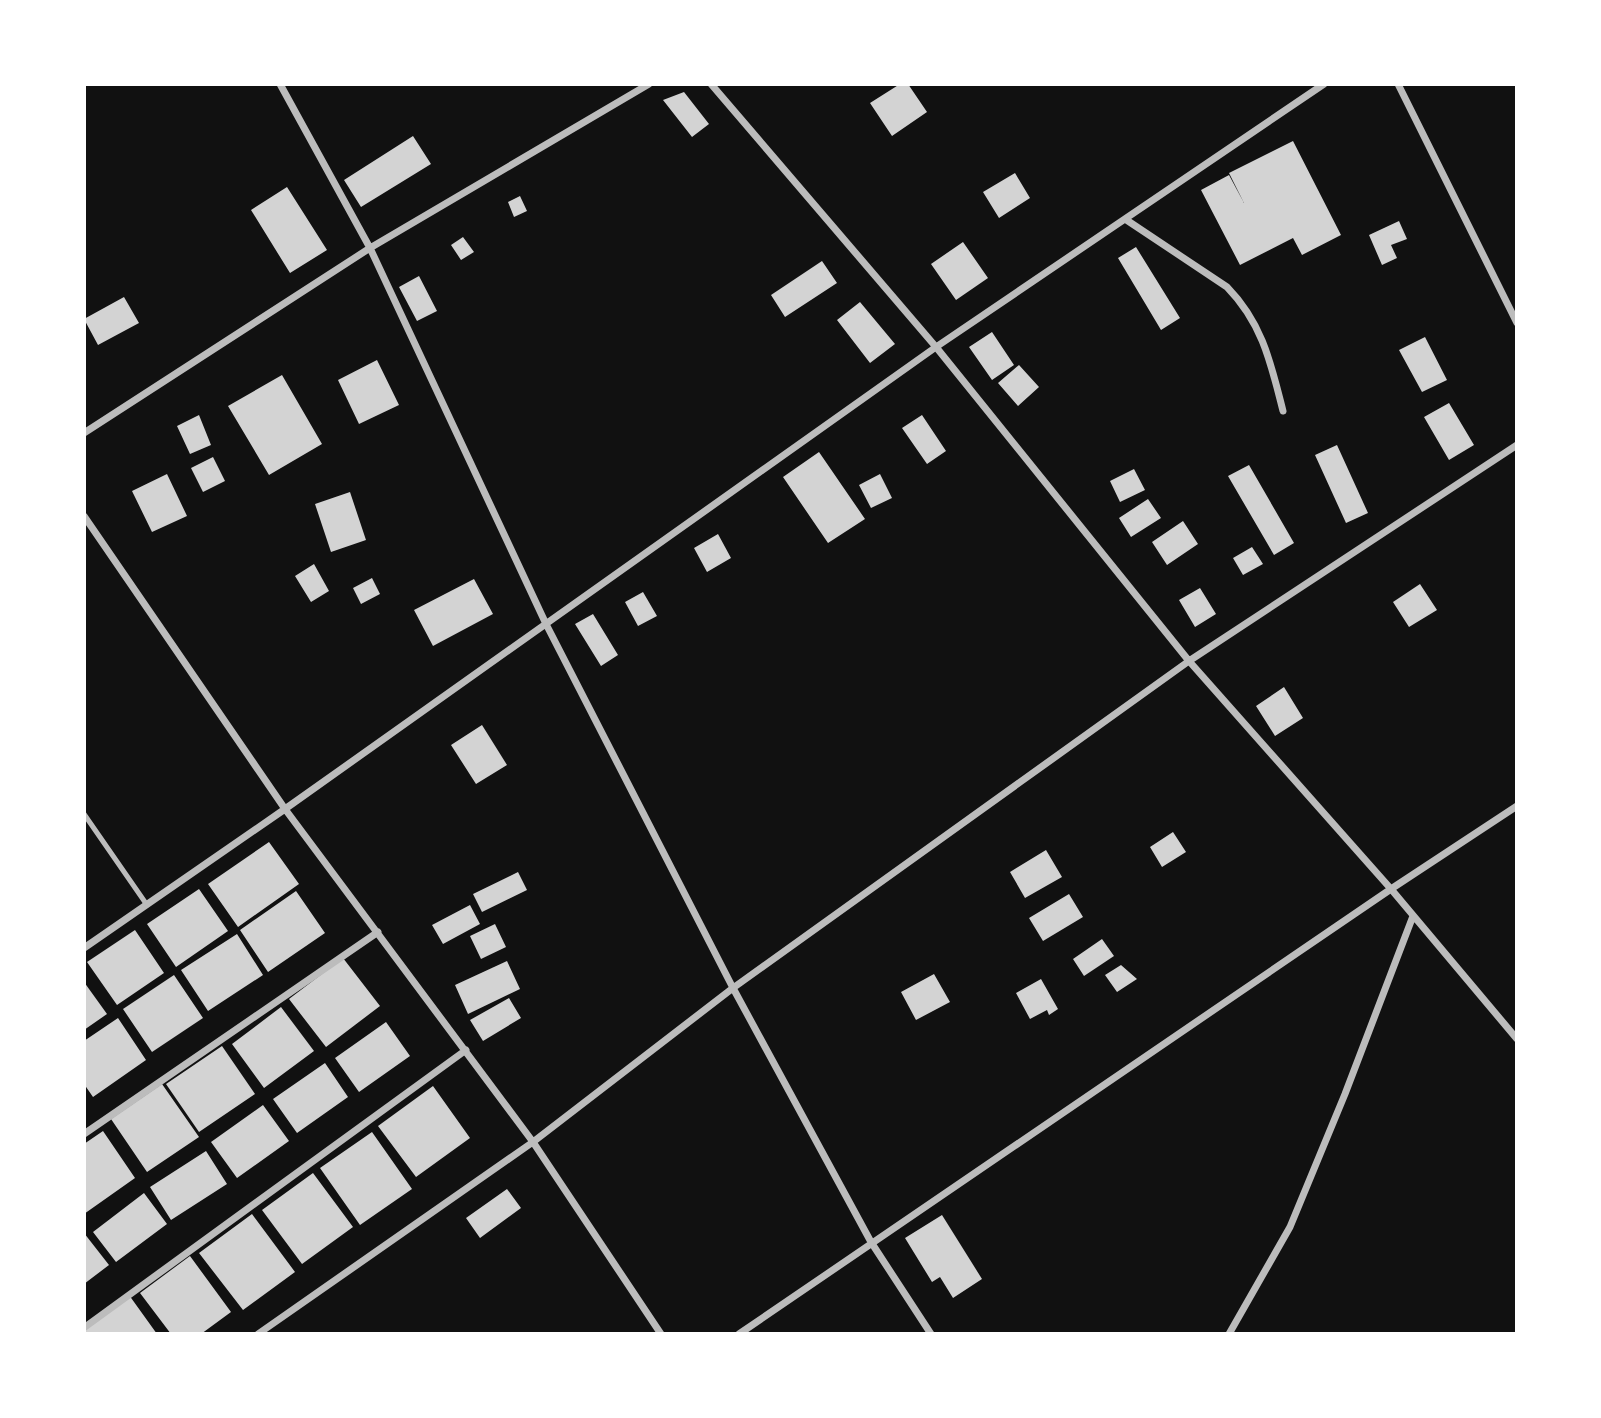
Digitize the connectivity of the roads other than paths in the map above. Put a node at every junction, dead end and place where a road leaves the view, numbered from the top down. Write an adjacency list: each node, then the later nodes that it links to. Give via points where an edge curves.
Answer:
1 (280, 84): 7 (street)
2 (649, 84): 7 (street)
3 (710, 84): 9 (street)
4 (1324, 84): 6 (street)
5 (1398, 84): 8 (street)
6 (1125, 219): 9 (street); 10 (street, via 1227,287 1240,301 1265,346)
7 (370, 248): 11 (street); 14 (street)
8 (1517, 323)
9 (936, 348): 14 (street); 15 (street)
10 (1283, 411)
11 (84, 433)
12 (1517, 445): 15 (street)
13 (84, 516): 17 (street)
14 (546, 624): 17 (street); 24 (street)
15 (1189, 661): 19 (street); 24 (street)
16 (1517, 806): 19 (street)
17 (285, 809): 20 (street); 22 (street)
18 (84, 814): 20 (lane)
19 (1391, 890): 21 (street); 29 (street)
20 (147, 905): 23 (street)
21 (1413, 916): 25 (street); 35 (street, via 1290,1227)
22 (378, 932): 26 (street); 27 (street)
23 (84, 948)
24 (733, 988): 28 (street); 29 (street)
25 (1517, 1039)
26 (466, 1050): 28 (street); 30 (street)
27 (84, 1134)
28 (533, 1142): 31 (street); 32 (street)
29 (871, 1242): 33 (street); 34 (street)
30 (85, 1327)
31 (257, 1334)
32 (661, 1334)
33 (739, 1334)
34 (931, 1334)
35 (1229, 1334)

